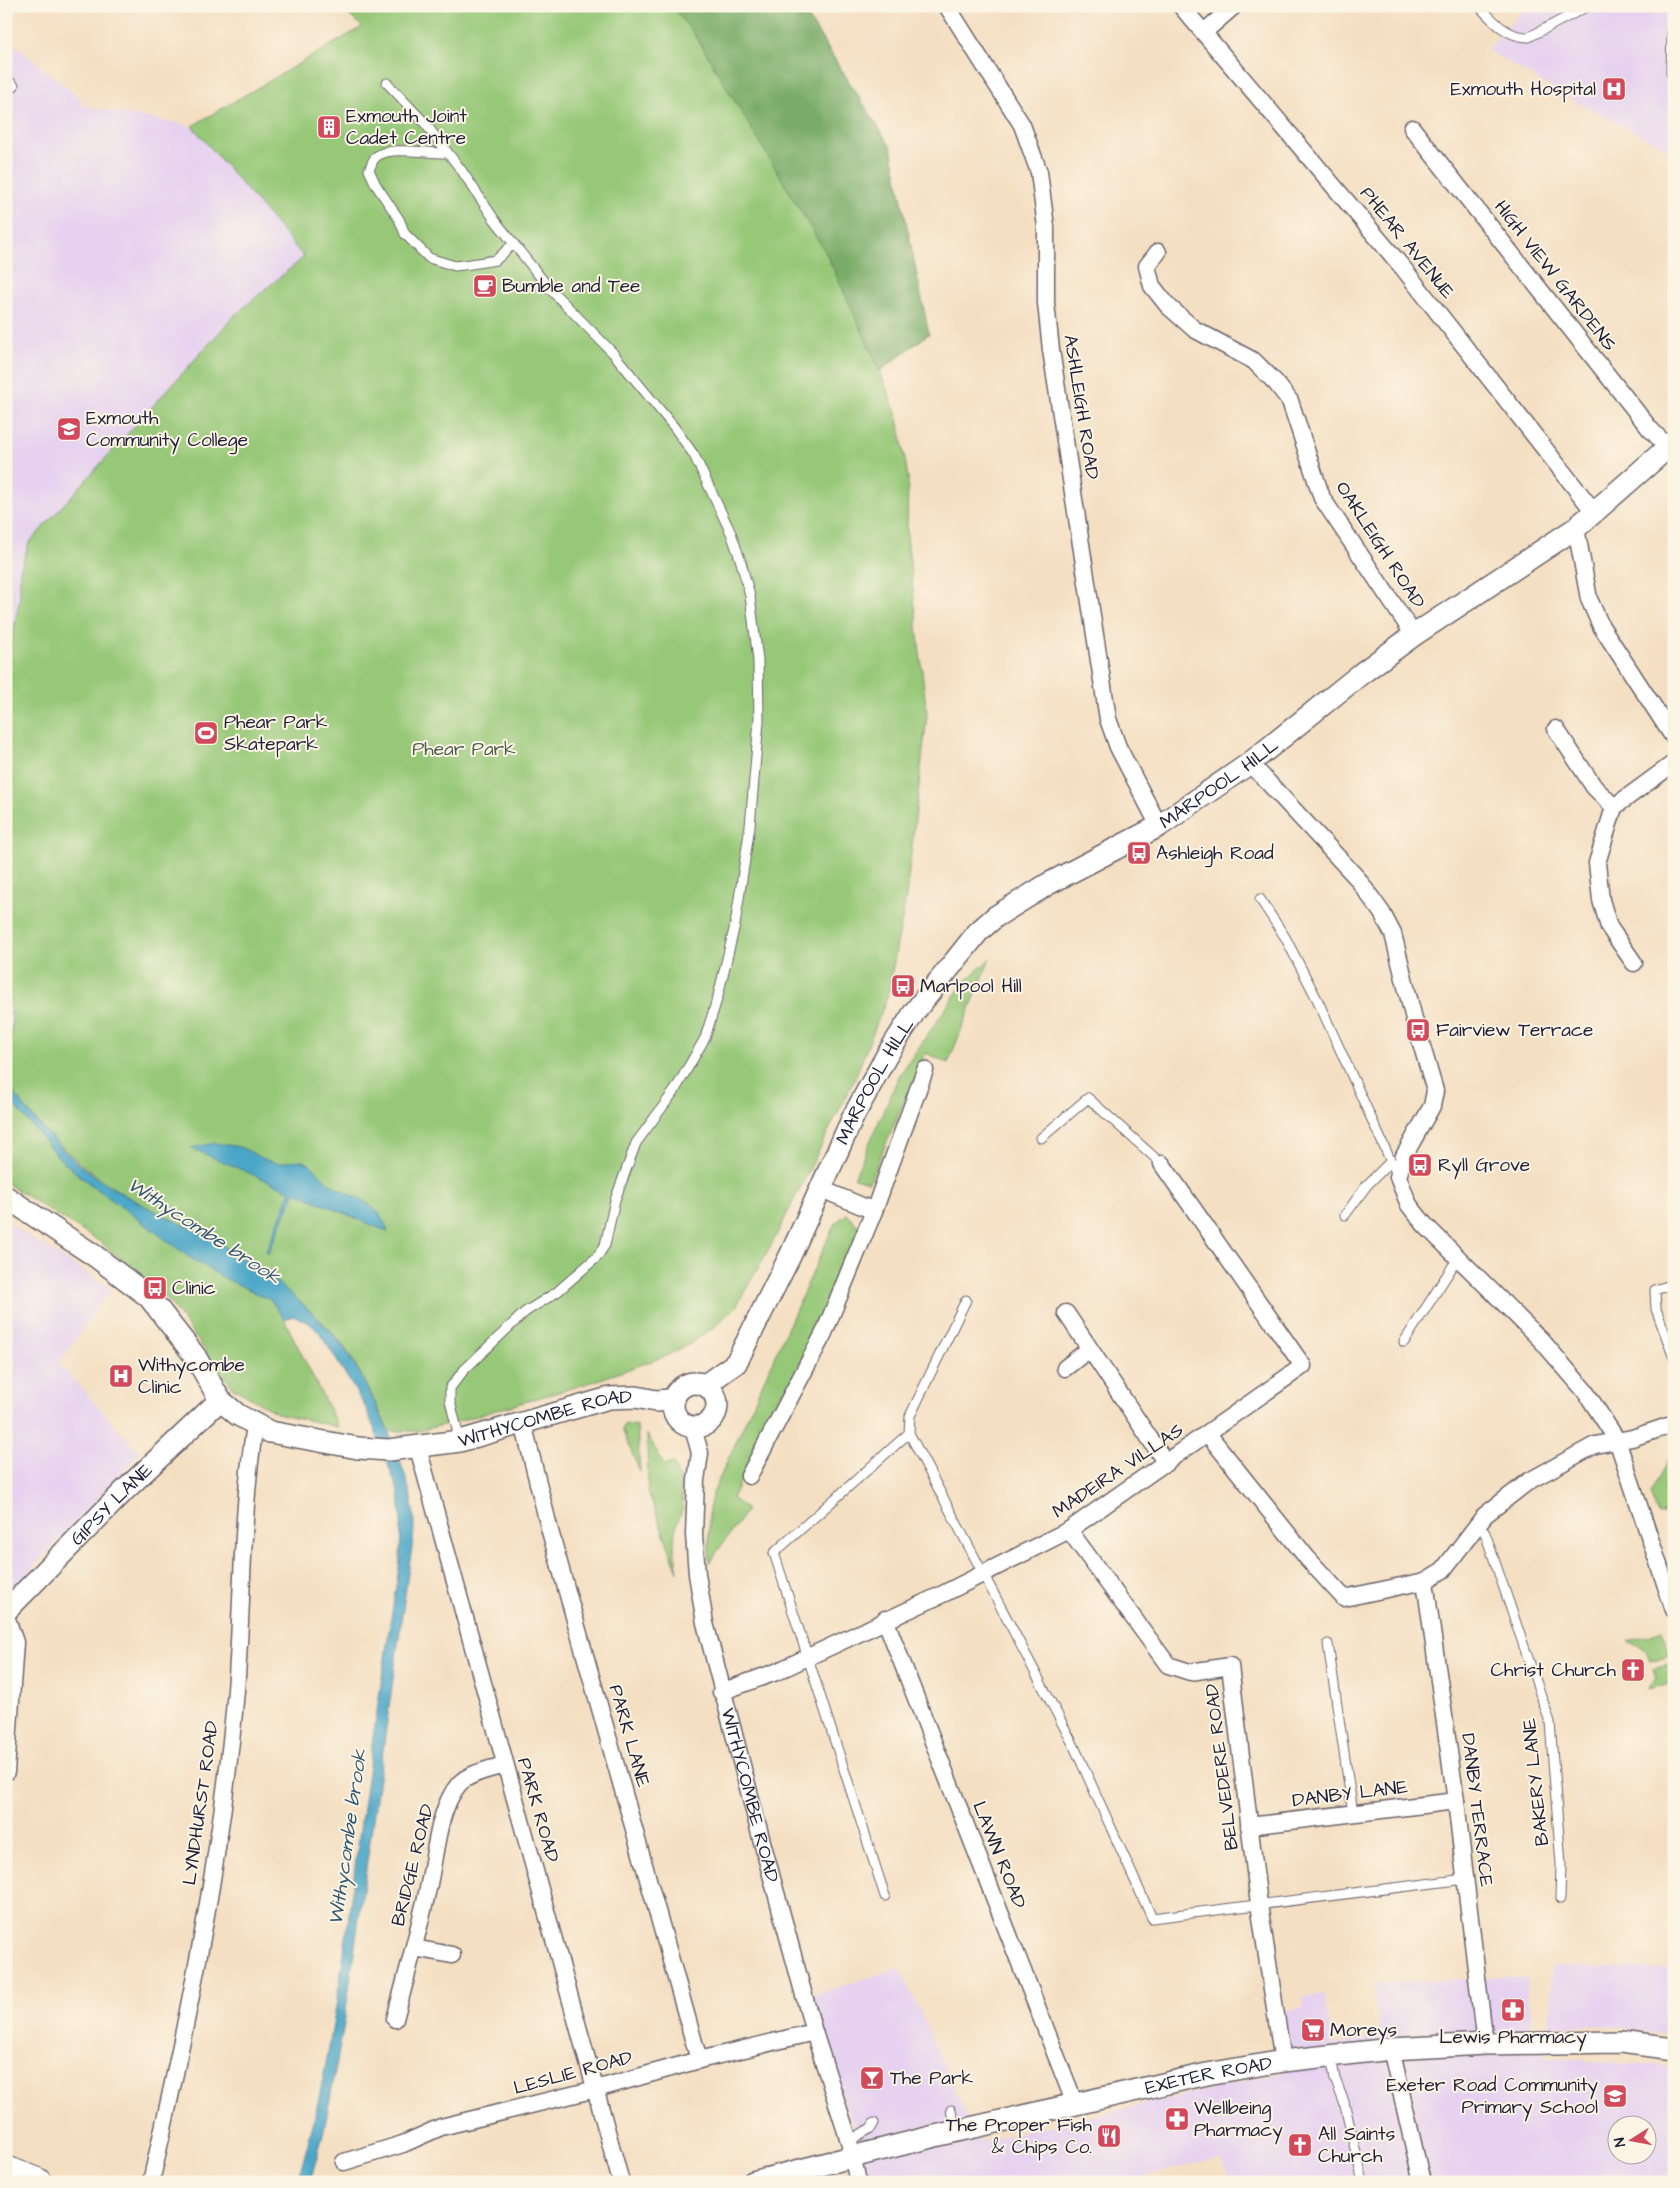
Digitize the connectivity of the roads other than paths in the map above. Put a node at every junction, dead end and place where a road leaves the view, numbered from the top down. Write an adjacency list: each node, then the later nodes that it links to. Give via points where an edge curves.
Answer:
1 (947, 6): 25 (street, ASHLEIGH ROAD, via 1022,125 1039,172 1046,227 1046,303 1051,350 1108,719 1118,747)
2 (1180, 6): 7 (street, PHEAR AVENUE)
3 (1234, 6): 7 (street)
4 (1479, 6): 5 (lane, via 1511,35 1520,37 1528,37)
5 (1588, 6)
6 (1674, 30): 8 (lane, via 1671,73)
7 (1204, 32): 17 (street, PHEAR AVENUE, via 1404,268)
8 (1674, 75)
9 (6, 78): 11 (lane)
10 (387, 83): 13 (lane, via 424,122)
11 (14, 86)
12 (1412, 128): 16 (street, HIGH VIEW GARDENS, via 1650,429)
13 (446, 153): 14 (lane); 14 (lane, via 390,151 374,159 370,170 376,186 399,219 405,234 430,258 455,266 496,260)
14 (513, 244): 55 (lane, via 549,288 613,353 694,455 731,533 750,596 756,637 759,721 750,826 735,925 705,1038 675,1090 636,1143 615,1200 605,1245 597,1257 558,1292 525,1312 464,1370 450,1388)
15 (1158, 252): 19 (street, OAKLEIGH ROAD, via 1147,266 1152,286 1168,306 1194,329 1254,361 1290,401 1322,498)
16 (1671, 445): 17 (street, MARPOOL HILL)
17 (1595, 512): 18 (street, MARPOOL HILL)
18 (1576, 528): 19 (street, MARPOOL HILL); 21 (street, via 1589,599 1601,626)
19 (1414, 635): 22 (street, MARPOOL HILL)
20 (1556, 729): 24 (street, via 1594,787)
21 (1674, 738)
22 (1250, 763): 25 (street, MARPOOL HILL); 32 (street, via 1357,878 1393,934 1435,1091 1432,1106 1404,1156)
23 (1674, 763): 24 (street)
24 (1614, 807): 27 (street, via 1596,864 1609,927)
25 (1159, 826): 33 (street, MARPOOL HILL, via 1048,884 995,917 978,932 915,1010 854,1116)
26 (1260, 899): 30 (lane, via 1285,937 1317,999)
27 (1634, 962)
28 (925, 1070): 35 (street, MARPOOL HILL)
29 (1042, 1138): 31 (lane, via 1088,1098)
30 (1390, 1162): 32 (lane); 36 (lane, via 1367,1185)
31 (1162, 1164): 53 (street, MADEIRA VILLAS, via 1303,1366)
32 (1398, 1177): 37 (street, via 1410,1205)
33 (821, 1189): 35 (street); 45 (street, MARPOOL HILL, via 736,1363)
34 (6, 1197): 46 (street, via 102,1261 149,1297 194,1356)
35 (874, 1211): 58 (street, MARPOOL HILL, via 824,1333)
36 (1345, 1215)
37 (1458, 1258): 41 (lane); 54 (street, via 1548,1348 1585,1391)
38 (1674, 1284): 43 (lane, via 1655,1290 1656,1310)
39 (966, 1300): 52 (lane, via 910,1416)
40 (1066, 1313): 42 (street)
41 (1404, 1342)
42 (1088, 1350): 44 (street); 57 (street)
43 (1674, 1358)
44 (1064, 1368)
45 (705, 1385): 47 (street, via 687,1384); 51 (street, via 717,1400 717,1411 708,1424)
46 (220, 1400): 50 (street, WITHYCOMBE ROAD); 64 (street, GIPSY LANE, via 125,1490)
47 (672, 1400): 48 (street, WITHYCOMBE ROAD, via 609,1398); 51 (street, via 677,1420)
48 (523, 1423): 55 (street, WITHYCOMBE ROAD); 87 (street, PARK LANE, via 553,1541)
49 (1674, 1424): 54 (street)
50 (254, 1425): 56 (street, WITHYCOMBE ROAD, via 270,1432 358,1448); 98 (street, LYNDHURST ROAD, via 236,1689 226,1777 186,2024)
51 (693, 1428): 69 (street, WITHYCOMBE ROAD, via 700,1453 694,1535 697,1574)
52 (909, 1433): 61 (lane); 68 (lane, via 774,1553)
53 (1208, 1434): 57 (street, MADEIRA VILLAS); 62 (street, via 1308,1559 1344,1598)
54 (1617, 1440): 59 (street, via 1595,1445 1529,1482); 63 (street)
55 (460, 1441): 56 (street, WITHYCOMBE ROAD)
56 (418, 1448): 70 (street, PARK ROAD)
57 (1166, 1463): 60 (street, MADEIRA VILLAS)
58 (749, 1476)
59 (1478, 1524): 62 (street, via 1443,1570); 77 (lane, BAKERY LANE, via 1485,1533 1550,1722 1561,1864)
60 (1069, 1530): 61 (street, MADEIRA VILLAS); 74 (street, BELVEDERE ROAD, via 1168,1665 1190,1672 1230,1666)
61 (983, 1574): 66 (street, MADEIRA VILLAS); 78 (lane, via 1073,1744 1152,1918)
62 (1424, 1581): 72 (street, DANBY TERRACE)
63 (1674, 1610)
64 (6, 1611)
65 (6, 1616): 71 (street, via 16,1642)
66 (885, 1619): 68 (street, MADEIRA VILLAS); 90 (street, LAWN ROAD)
67 (1328, 1644): 73 (lane)
68 (807, 1656): 69 (street, MADEIRA VILLAS, via 776,1672); 76 (lane)
69 (721, 1692): 82 (street, WITHYCOMBE ROAD)
70 (504, 1765): 79 (street, BRIDGE ROAD, via 471,1776 452,1794 433,1858); 89 (street, PARK ROAD)
71 (6, 1772)
72 (1456, 1801): 73 (street, DANBY LANE); 75 (street, DANBY TERRACE)
73 (1353, 1813): 74 (street, DANBY LANE)
74 (1249, 1826): 78 (street, BELVEDERE ROAD)
75 (1466, 1879): 78 (lane); 83 (street, DANBY TERRACE)
76 (885, 1896)
77 (1560, 1899)
78 (1259, 1904): 88 (street, BELVEDERE ROAD)
79 (414, 1948): 80 (street, BRIDGE ROAD); 81 (street, BRIDGE ROAD)
80 (452, 1955)
81 (395, 2020)
82 (814, 2032): 87 (street, LESLIE ROAD); 94 (street, WITHYCOMBE ROAD)
83 (1484, 2044): 84 (street, EXETER ROAD); 85 (street, EXETER ROAD, via 1621,2042)
84 (1391, 2049): 86 (street, EXETER ROAD); 103 (street)
85 (1674, 2049)
86 (1331, 2056): 88 (street, EXETER ROAD); 102 (lane)
87 (699, 2060): 89 (street, LESLIE ROAD)
88 (1283, 2062): 90 (street, EXETER ROAD, via 1207,2074)
89 (596, 2089): 95 (street, LESLIE ROAD, via 441,2127 403,2144); 99 (street, PARK ROAD)
90 (1074, 2106): 93 (street, EXETER ROAD)
91 (951, 2110): 93 (lane)
92 (874, 2123): 94 (lane)
93 (956, 2132): 94 (street, EXETER ROAD)
94 (850, 2149): 100 (street, EXETER ROAD); 101 (street, WITHYCOMBE ROAD)
95 (344, 2162)
96 (6, 2170): 97 (highway)
97 (37, 2182)
98 (151, 2182)
99 (621, 2182)
100 (753, 2182)
101 (858, 2182)
102 (1363, 2182)
103 (1422, 2182)

